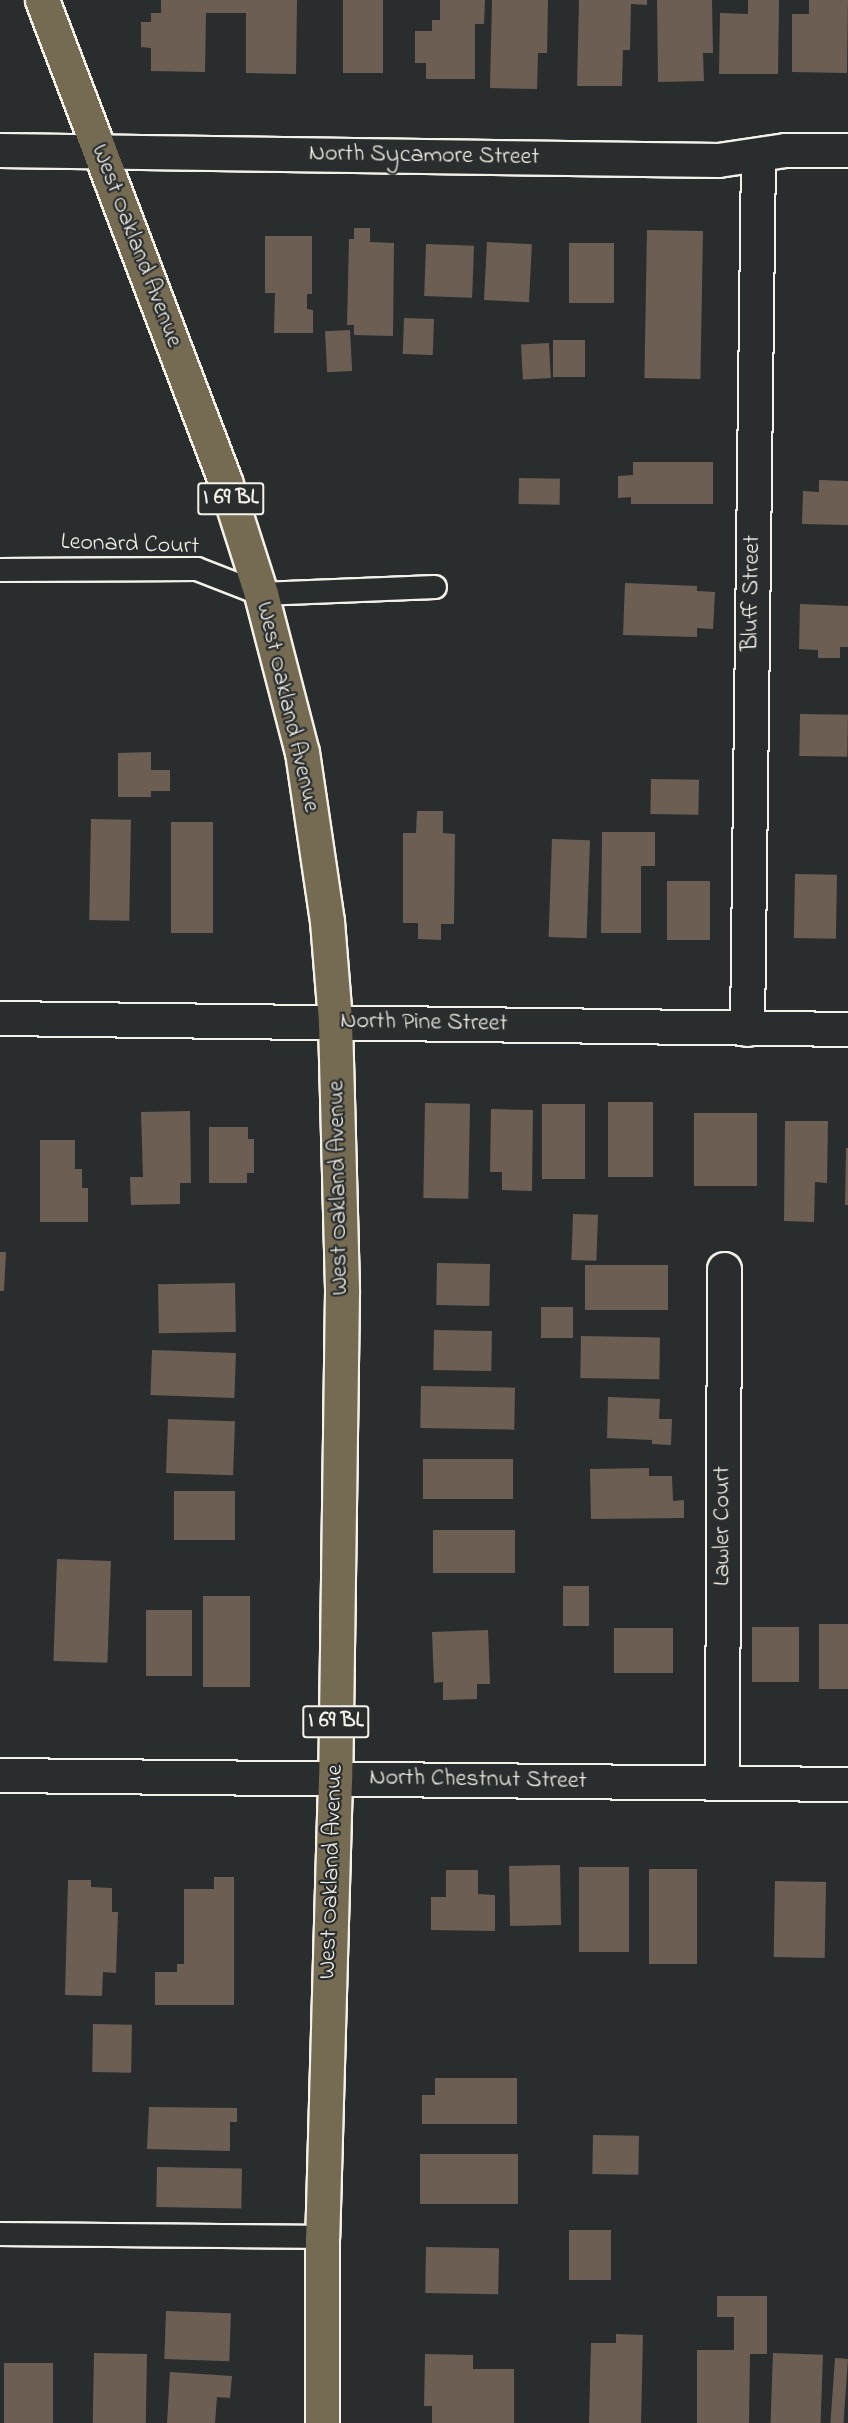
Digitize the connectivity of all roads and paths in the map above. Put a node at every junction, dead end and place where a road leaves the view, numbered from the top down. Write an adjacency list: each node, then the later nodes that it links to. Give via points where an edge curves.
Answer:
1 (42, 0): 4 (main road, West Oakland Avenue / I 69 BL)
2 (0, 150): 4 (street, North Sycamore Street)
3 (848, 150): 5 (street, North Sycamore Street, via 785,150)
4 (101, 151): 5 (street, North Sycamore Street, via 718,160); 8 (main road, West Oakland Avenue / I 69 BL, via 225,481)
5 (758, 156): 11 (street, Bluff Street)
6 (0, 570): 8 (lane, Leonard Court, via 196,569)
7 (435, 587): 8 (lane, Leonard Court)
8 (261, 594): 10 (main road, West Oakland Avenue / I 69 BL, via 302,752 315,830)
9 (0, 1018): 10 (street, North Pine Street)
10 (335, 1020): 11 (street, North Pine Street); 15 (main road, West Oakland Avenue / I 69 BL, via 342,1292)
11 (747, 1029): 12 (street, North Pine Street)
12 (848, 1029)
13 (724, 1269): 16 (street, Lawler Court)
14 (0, 1775): 15 (street, North Chestnut Street)
15 (335, 1779): 16 (street, North Chestnut Street); 19 (main road, West Oakland Avenue / I 69 BL)
16 (722, 1783): 17 (street, North Chestnut Street)
17 (848, 1784)
18 (0, 2234): 19 (lane)
19 (322, 2237): 20 (main road, West Oakland Avenue / I 69 BL)
20 (322, 2423)

